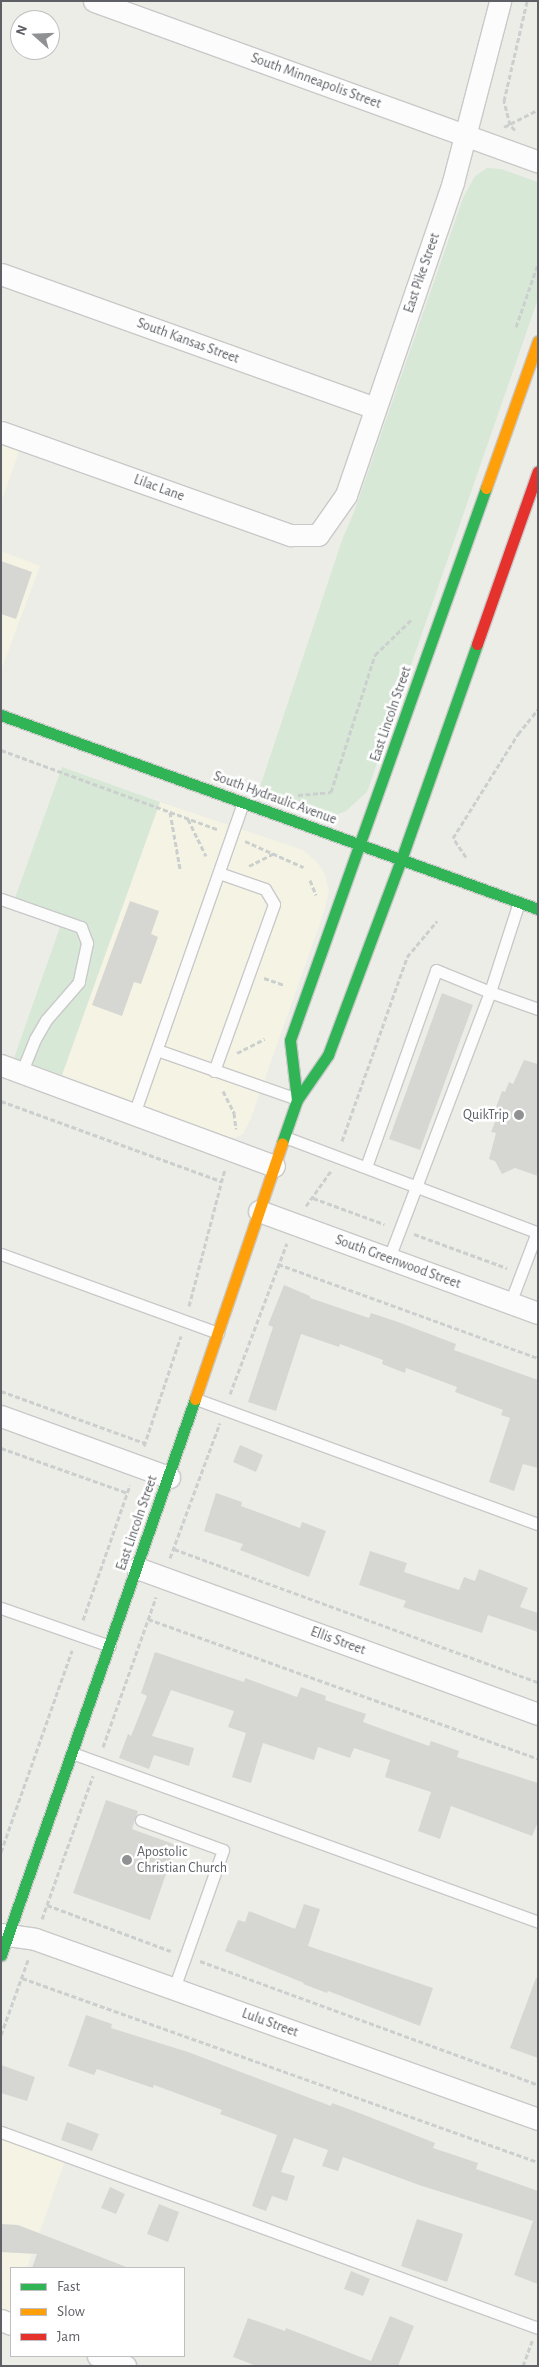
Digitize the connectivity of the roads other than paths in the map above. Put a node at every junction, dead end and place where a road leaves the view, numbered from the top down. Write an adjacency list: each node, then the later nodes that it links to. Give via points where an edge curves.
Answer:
1 (94, 1): 3 (street, South Minneapolis Street)
2 (500, 1): 3 (street, East Pike Street)
3 (465, 135): 4 (street, South Minneapolis Street); 7 (street, East Pike Street, via 453,182)
4 (538, 162)
5 (1, 274): 7 (street, South Kansas Street)
6 (538, 341): 13 (street, East Lincoln Street)
7 (376, 408): 10 (street, East Pike Street, via 346,495)
8 (1, 432): 10 (street, Lilac Lane, via 291,535)
9 (538, 471): 14 (street, East Lincoln Street)
10 (318, 535)
11 (1, 715): 12 (street, South Hydraulic Avenue)
12 (243, 802): 13 (street, South Hydraulic Avenue); 15 (lane)
13 (360, 846): 14 (street, South Hydraulic Avenue); 24 (street, East Lincoln Street, via 290,1040)
14 (401, 860): 17 (street, South Hydraulic Avenue); 24 (street, East Lincoln Street, via 328,1055)
15 (219, 873): 21 (lane); 23 (lane, via 265,889 274,904)
16 (1, 899): 22 (lane, via 81,927 87,943 79,982 46,1020)
17 (519, 902): 18 (street, South Hydraulic Avenue); 19 (lane)
18 (538, 909)
19 (490, 992): 20 (lane); 28 (lane, via 436,970); 29 (lane)
20 (538, 1009)
21 (157, 1050): 23 (lane); 25 (lane)
22 (11, 1069): 25 (street)
23 (214, 1070): 24 (lane)
24 (297, 1100): 26 (street, East Lincoln Street)
25 (134, 1114): 27 (street)
26 (284, 1137): 27 (street, East Lincoln Street); 28 (lane)
27 (274, 1166): 30 (street, East Lincoln Street)
28 (366, 1167): 29 (lane)
29 (418, 1187): 31 (lane); 33 (lane)
30 (259, 1211): 33 (street, South Greenwood Street); 36 (street, East Lincoln Street)
31 (537, 1231): 34 (lane)
32 (1, 1254): 36 (lane)
33 (390, 1258): 34 (street, South Greenwood Street)
34 (510, 1303): 35 (street, South Greenwood Street)
35 (538, 1313)
36 (218, 1333): 37 (street, East Lincoln Street)
37 (196, 1399): 39 (street, East Lincoln Street); 40 (lane)
38 (1, 1416): 39 (street)
39 (169, 1477): 41 (street, East Lincoln Street)
40 (538, 1524)
41 (137, 1568): 43 (street, East Lincoln Street); 44 (street, Ellis Street)
42 (1, 1608): 43 (lane)
43 (110, 1646): 45 (street, East Lincoln Street)
44 (538, 1714)
45 (72, 1753): 47 (lane); 48 (street, East Lincoln Street)
46 (141, 1820): 49 (lane, via 222,1850)
47 (538, 1922)
48 (4, 1941): 49 (street, Lulu Street, via 35,1939)
49 (174, 1988): 50 (street, Lulu Street)
50 (538, 2119)
51 (1, 2132): 52 (lane)
52 (538, 2328)
53 (101, 2357): 54 (street)
54 (125, 2366)

